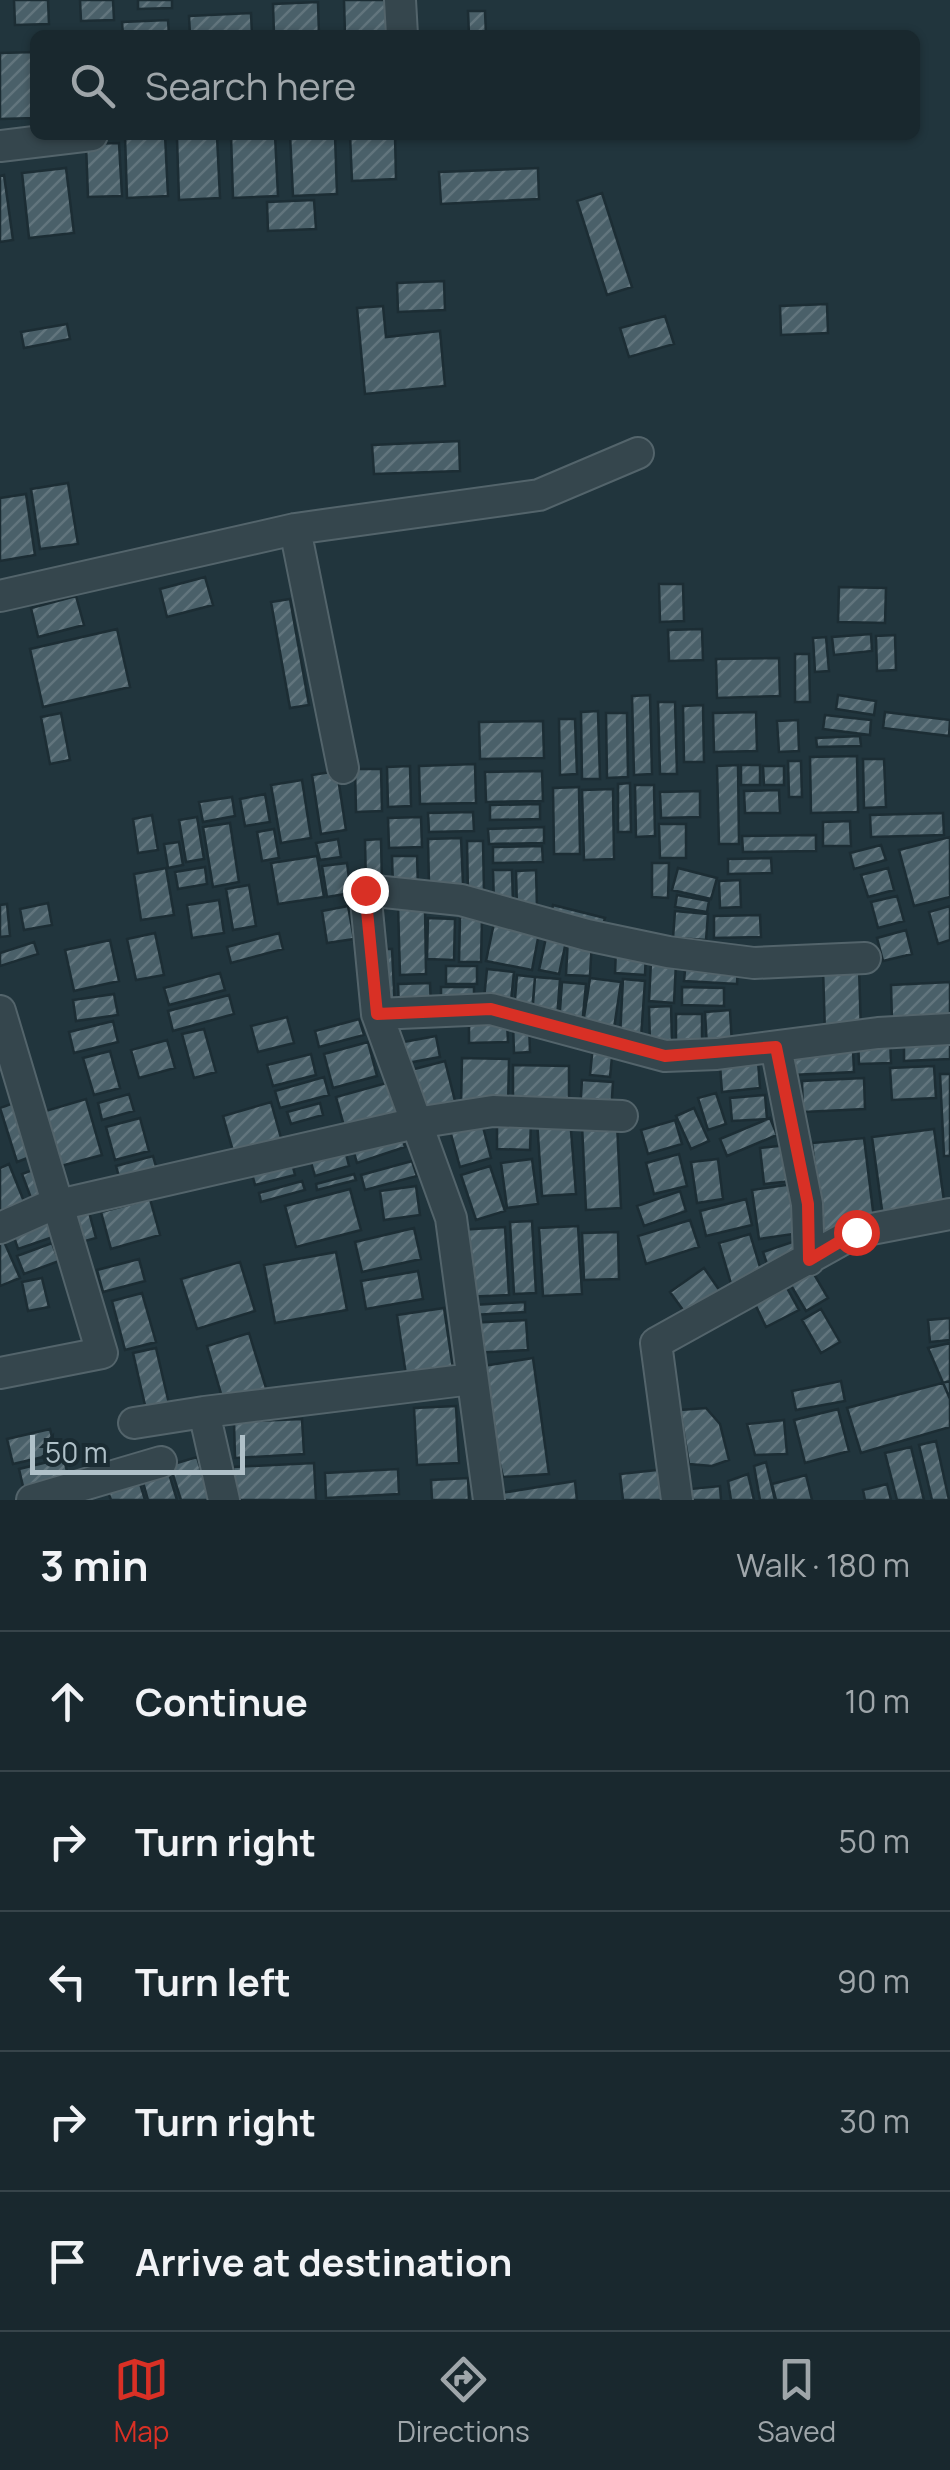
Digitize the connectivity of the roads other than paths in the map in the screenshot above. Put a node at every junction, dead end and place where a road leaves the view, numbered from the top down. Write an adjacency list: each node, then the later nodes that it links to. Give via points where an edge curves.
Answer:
1 (400, 0): 2 (street)
2 (402, 30)
3 (50, 140): 4 (street)
4 (0, 146)
5 (638, 453): 6 (street, via 539,496)
6 (296, 530): 7 (street); 8 (street)
7 (0, 596)
8 (343, 768)
9 (865, 958): 11 (street, via 754,963 668,952 460,900 365,890)
10 (0, 1011): 14 (street)
11 (377, 1014): 13 (street, via 491,1009 665,1056); 16 (street)
12 (950, 1030): 13 (street, via 878,1032)
13 (776, 1047): 20 (street, via 808,1204)
14 (12, 1092): 17 (street)
15 (622, 1116): 16 (street, via 494,1111)
16 (416, 1124): 17 (street); 22 (street, via 451,1218)
17 (56, 1205): 19 (street); 21 (street, via 102,1354)
18 (950, 1214): 20 (street, via 856,1232)
19 (0, 1228)
20 (809, 1260): 29 (street, via 656,1344)
21 (0, 1374)
22 (472, 1379): 23 (street); 28 (street)
23 (204, 1412): 24 (street); 27 (street)
24 (134, 1423)
25 (161, 1462): 26 (street)
26 (32, 1500)
27 (224, 1500)
28 (488, 1500)
29 (677, 1500)

